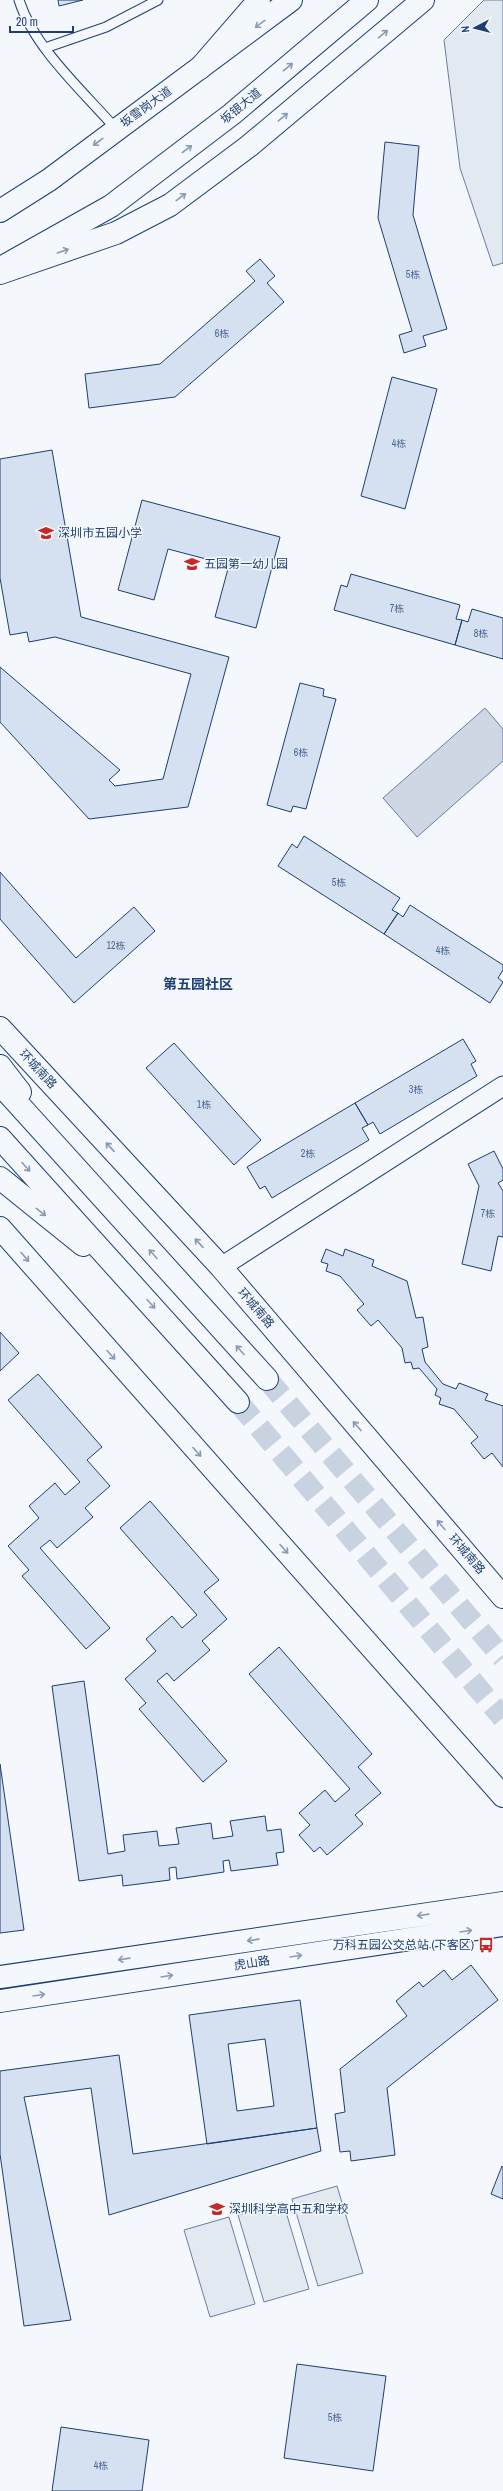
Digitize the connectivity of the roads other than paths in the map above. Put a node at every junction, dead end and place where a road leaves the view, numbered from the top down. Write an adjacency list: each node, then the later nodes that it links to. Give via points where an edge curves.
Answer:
1 (19, 0): 7 (lane, via 32,29)
2 (158, 0): 7 (lane, via 106,27)
3 (259, 0): 8 (main road)
4 (291, 0): 8 (main road, 坂雪岗大道, one-way to 8)
5 (367, 0): 11 (main road, 坂银大道, one-way to 5, via 111,206 232,114)
6 (422, 0): 12 (main road, one-way to 6, via 116,233 170,205 249,146)
7 (45, 48): 9 (lane)
8 (200, 68): 9 (main road, 坂雪岗大道)
9 (116, 129): 10 (main road, 坂雪岗大道, one-way to 10, via 49,180)
10 (0, 211)
11 (0, 268)
12 (0, 274)
13 (0, 1028): 21 (main road, 环城南路, one-way to 13)
14 (0, 1066): 19 (main road)
15 (0, 1084): 19 (main road)
16 (503, 1086): 21 (street)
17 (0, 1138): 22 (main road, one-way to 22)
18 (0, 1178): 22 (main road, one-way to 22)
19 (93, 1187): 23 (main road, one-way to 19)
20 (0, 1228): 26 (main road, one-way to 26)
21 (221, 1267): 25 (main road, 环城南路, one-way to 21)
22 (135, 1286): 24 (main road, one-way to 24)
23 (267, 1379)
24 (238, 1402)
25 (503, 1597)
26 (503, 1796)
27 (503, 1903): 29 (main road, 虎山路, one-way to 29)
28 (503, 1925): 30 (main road, 虎山路, one-way to 28)
29 (0, 1977)
30 (0, 2001)

